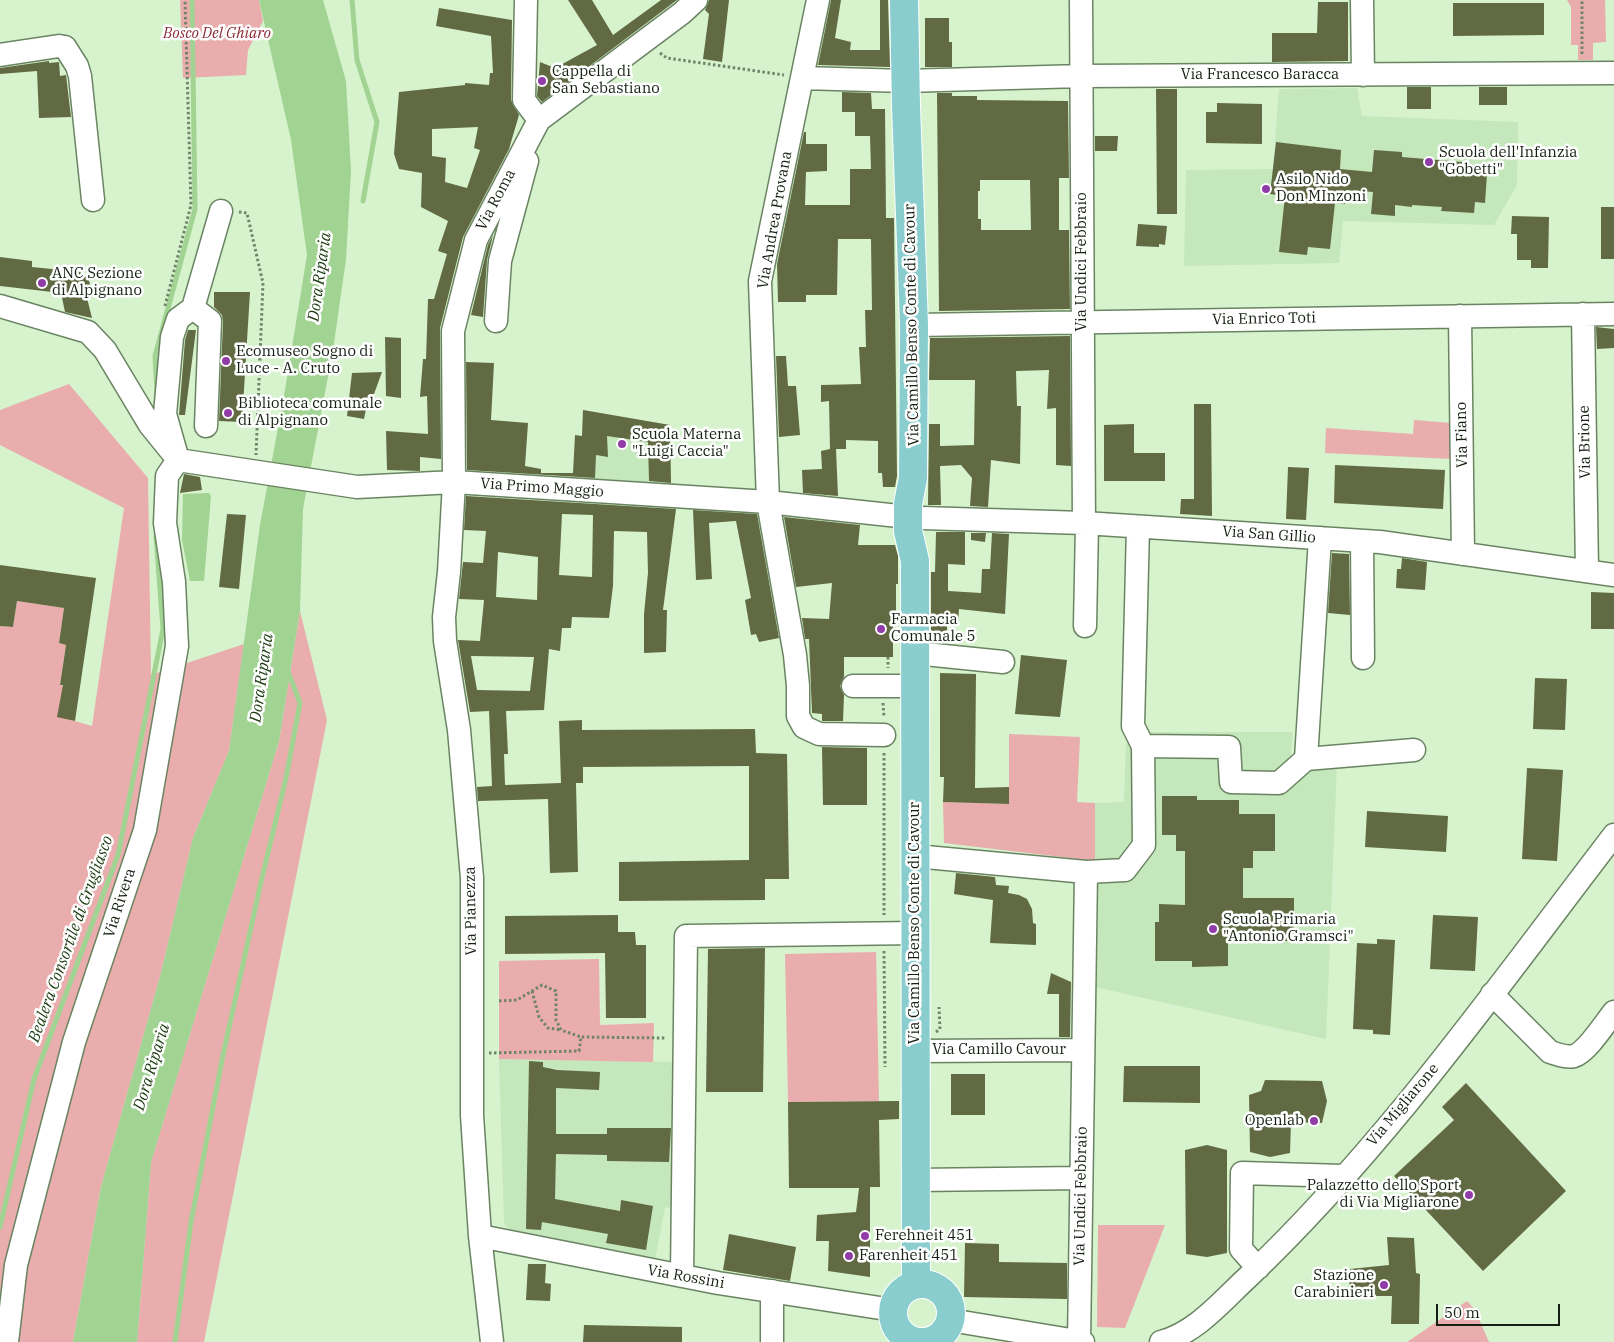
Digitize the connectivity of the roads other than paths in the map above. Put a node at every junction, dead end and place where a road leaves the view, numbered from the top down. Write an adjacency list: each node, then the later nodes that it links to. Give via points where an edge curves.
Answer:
1 (526, 0): 14 (street, via 524,100)
2 (696, 0): 14 (street, Via Roma)
3 (818, 0): 12 (street, Via Andrea Provana)
4 (904, 0): 13 (main road, Via Camillo Benso Conte di Cavour)
5 (916, 0): 13 (main road, Via Camillo Benso Conte di Cavour)
6 (1081, 0): 11 (street, Via Undici Febbraio)
7 (1362, 0): 10 (street)
8 (0, 55): 15 (street, via 65,46 78,66)
9 (1614, 73): 10 (street, Via Francesco Baracca)
10 (1362, 75): 11 (street, Via Francesco Baracca)
11 (1081, 76): 13 (street, Via Francesco Baracca); 23 (street, Via Undici Febbraio)
12 (802, 78): 13 (street, Via Francesco Baracca); 28 (street, Via Andrea Provana, via 760,281)
13 (911, 80): 24 (main road, Via Camillo Benso Conte di Cavour)
14 (539, 120): 22 (street, via 500,260); 27 (street, Via Roma, via 476,240 453,331)
15 (93, 200)
16 (221, 211): 18 (street)
17 (0, 306): 26 (street, via 88,332 105,350 150,425)
18 (193, 308): 25 (street, via 210,321); 26 (street, via 178,319 172,337 165,414)
19 (1583, 314): 20 (street, Via Enrico Toti); 21 (street, Via Enrico Toti); 35 (street, Via Brione)
20 (1614, 314)
21 (1460, 316): 23 (street, Via Enrico Toti); 34 (street, Via Fiano)
22 (496, 322)
23 (1082, 322): 24 (street, Via Enrico Toti); 30 (street, Via Undici Febbraio)
24 (914, 325): 29 (main road, Via Camillo Benso Conte di Cavour, via 913,478 922,504)
25 (206, 426)
26 (186, 462): 27 (street, Via Primo Maggio, via 357,487); 67 (street, Via Rivera, via 167,476 165,523 174,582 177,646 145,830 74,1042 16,1265)
27 (454, 482): 28 (street, Via Primo Maggio); 58 (street, Via Pianezza, via 444,641 459,730 472,878 472,1115)
28 (768, 502): 29 (street, Via Primo Maggio); 43 (street, Via Andrea Provana, via 796,662 798,716 804,727 819,734)
29 (915, 517): 30 (street, Via San Gillio); 38 (main road, Via Camillo Benso Conte di Cavour, via 922,532 914,561)
30 (1086, 524): 31 (street, Via San Gillio); 37 (street, Via Undici Febbraio)
31 (1138, 527): 32 (street, Via San Gillio); 44 (street, via 1133,726)
32 (1320, 538): 33 (street, Via San Gillio); 46 (street)
33 (1362, 541): 34 (street, Via San Gillio); 39 (street)
34 (1463, 554): 35 (street, Via San Gillio)
35 (1587, 571): 36 (street, Via San Gillio)
36 (1614, 575)
37 (1085, 626)
38 (915, 653): 40 (street); 42 (main road, Via Camillo Benso Conte di Cavour)
39 (1363, 658)
40 (1003, 662)
41 (853, 686): 42 (street)
42 (914, 686): 48 (main road, Via Camillo Benso Conte di Cavour)
43 (884, 735)
44 (1143, 746): 46 (street, via 1229,747 1231,782 1279,783); 49 (street, via 1144,845 1125,870)
45 (1414, 750): 46 (street)
46 (1306, 758)
47 (1614, 836): 51 (street, Via Migliarone)
48 (916, 856): 49 (street); 50 (main road, Via Camillo Benso Conte di Cavour)
49 (1086, 872): 53 (street, Via Undici Febbraio)
50 (916, 933): 54 (main road, Via Camillo Benso Conte di Cavour); 60 (street, via 686,936)
51 (1492, 994): 52 (street, via 1550,1052 1560,1055 1573,1056 1582,1051); 55 (street, Via Migliarone, via 1408,1103)
52 (1614, 1012)
53 (1083, 1050): 54 (street, Via Camillo Cavour); 56 (street, Via Undici Febbraio)
54 (916, 1051): 57 (main road, Via Camillo Benso Conte di Cavour)
55 (1343, 1176): 59 (street, Via Migliarone); 59 (street, via 1242,1173 1240,1249)
56 (1081, 1178): 57 (street); 70 (street, Via Undici Febbraio)
57 (916, 1180): 61 (main road, Via Camillo Benso Conte di Cavour)
58 (480, 1236): 60 (street, Via Rossini); 68 (street, Via Pianezza)
59 (1258, 1268): 66 (street, Via Migliarone, via 1203,1320)
60 (682, 1276): 62 (street, Via Rossini)
61 (916, 1284): 63 (main road, via 900,1294); 64 (main road, via 926,1284 943,1292 951,1310)
62 (772, 1290): 63 (street, Via Rossini); 69 (street)
63 (893, 1310): 65 (main road, via 902,1333)
64 (950, 1320): 65 (main road, via 933,1339); 70 (street)
65 (916, 1341)
66 (1168, 1341)
67 (7, 1342)
68 (492, 1342)
69 (772, 1342)
70 (1079, 1342): 71 (street)
71 (1083, 1342)

